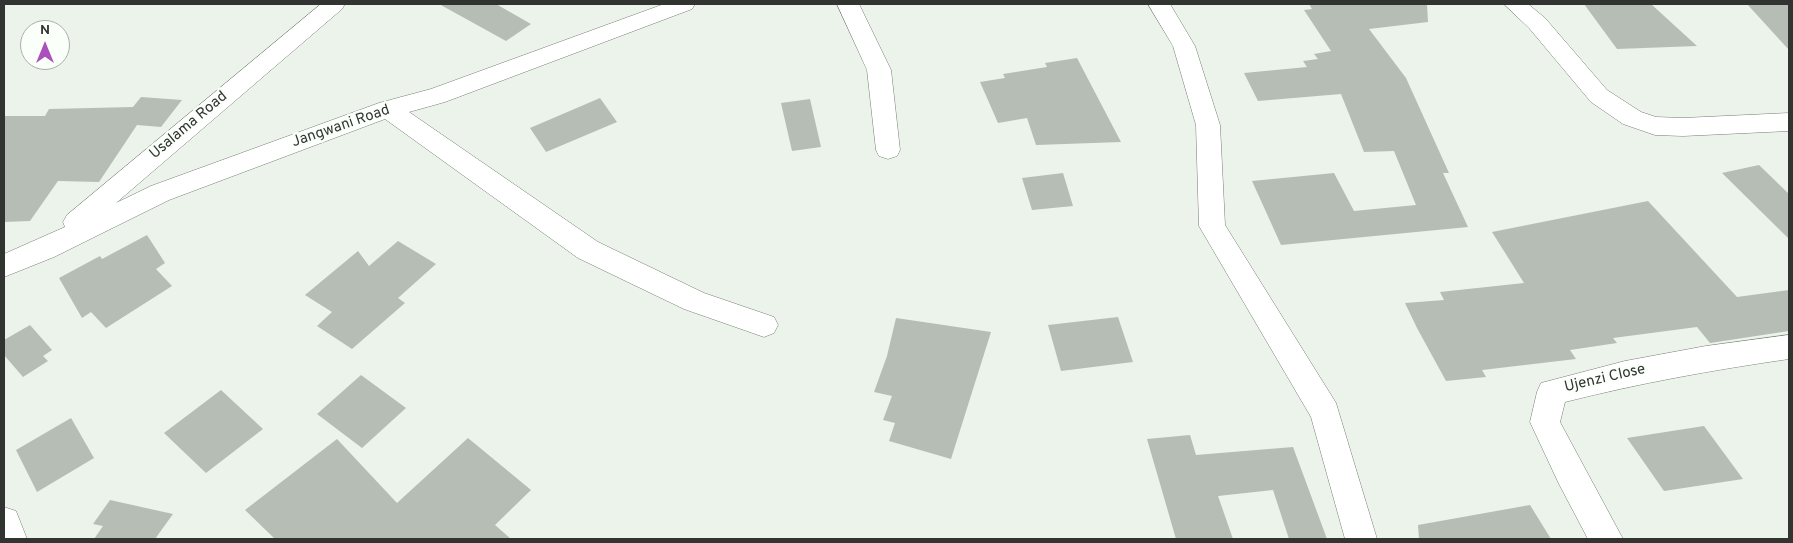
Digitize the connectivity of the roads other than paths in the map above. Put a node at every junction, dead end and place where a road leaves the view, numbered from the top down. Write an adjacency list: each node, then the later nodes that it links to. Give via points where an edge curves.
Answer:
1 (334, 4): 9 (street, Usalama Road)
2 (684, 4): 6 (street, Jangwani Road, via 437,96)
3 (848, 4): 8 (street, via 879,70)
4 (1159, 4): 15 (street, via 1184,46 1208,125 1212,226 1324,412)
5 (1515, 4): 7 (street, via 1537,23 1599,96 1632,118 1655,126 1683,128)
6 (388, 109): 9 (street, Jangwani Road, via 160,193); 11 (street, via 588,250 694,301)
7 (1789, 122)
8 (888, 150)
9 (44, 249): 10 (street, Jangwani Road)
10 (4, 266)
11 (764, 325)
12 (1789, 347): 16 (street, Ujenzi Close, via 1706,358 1552,392 1545,422)
13 (4, 522): 14 (street)
14 (11, 539)
15 (1361, 539)
16 (1606, 539)

